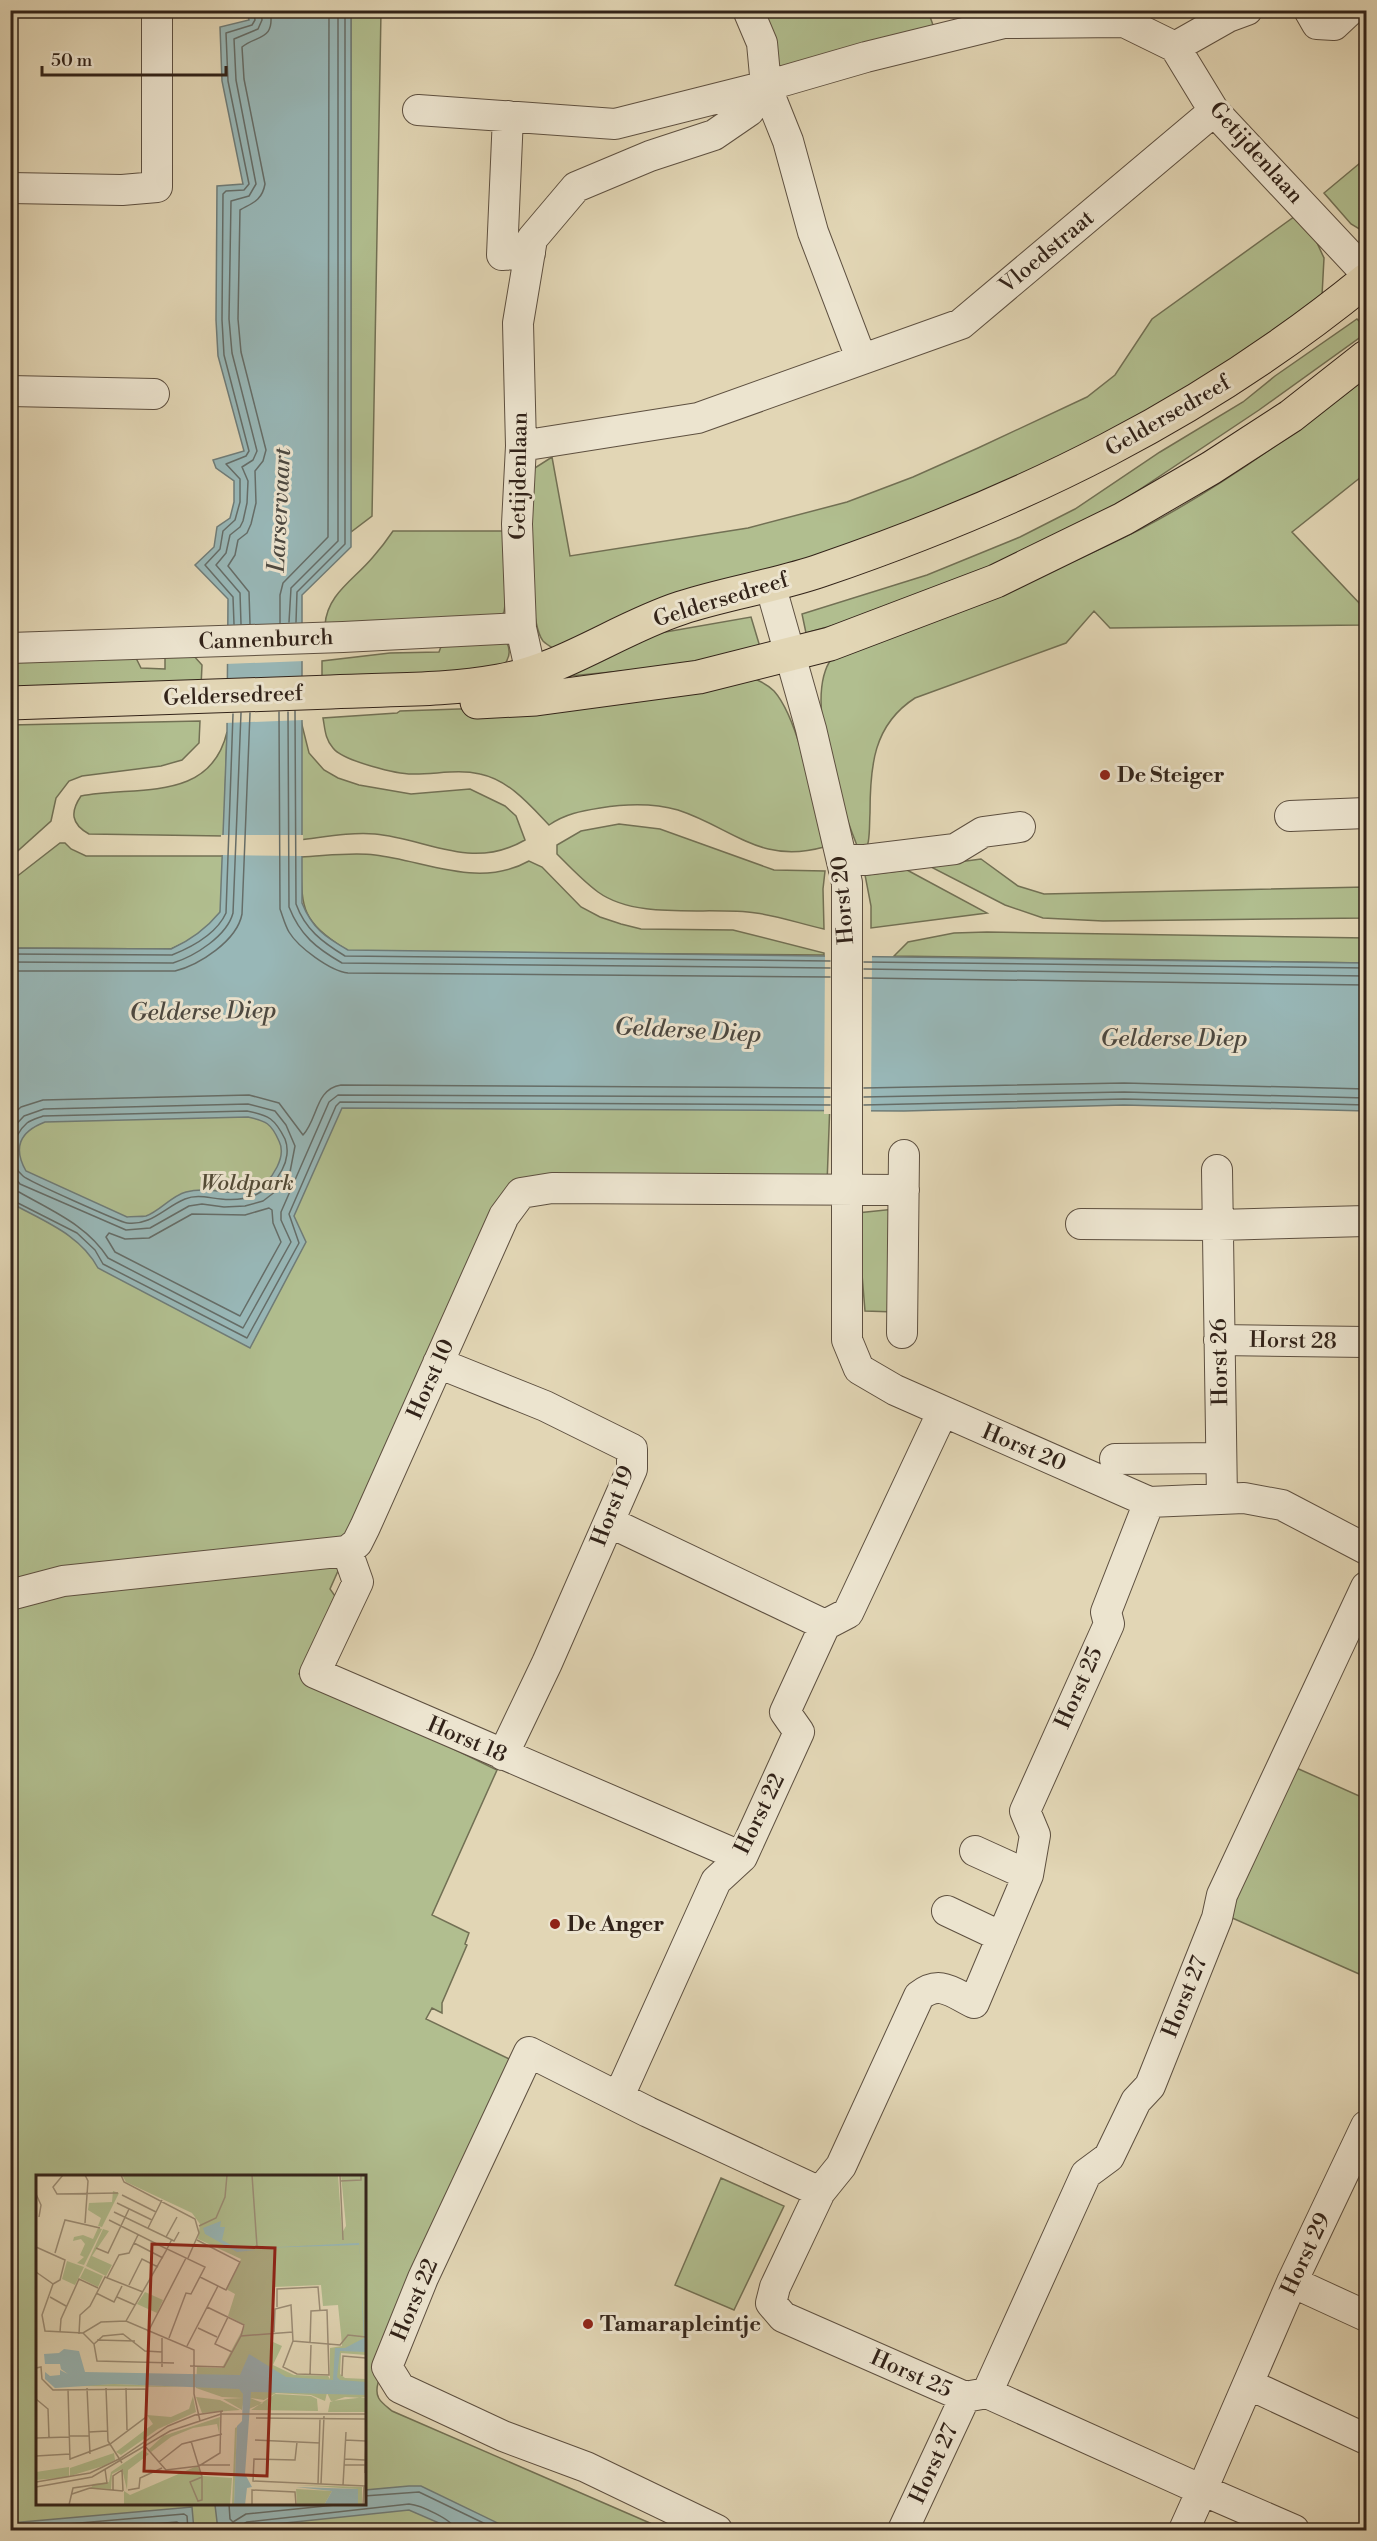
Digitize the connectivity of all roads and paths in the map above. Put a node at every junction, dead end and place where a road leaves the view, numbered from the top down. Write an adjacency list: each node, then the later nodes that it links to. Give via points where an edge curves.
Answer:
1 (157, 10): 13 (street, via 156,186 122,190)
2 (748, 10): 7 (street, via 762,43)
3 (1247, 10): 6 (street)
4 (1309, 10): 5 (street, via 1317,24 1334,25)
5 (1350, 10)
6 (1175, 47): 7 (street, via 1124,22 1004,22); 9 (street, Getijdenlaan)
7 (766, 86): 11 (street); 12 (street, Getijdenlaan, via 749,111 714,135); 18 (street, via 788,141 813,232)
8 (418, 110): 10 (street)
9 (1214, 111): 15 (street, Getijdenlaan); 18 (street, Vloedstraat, via 961,324)
10 (508, 116): 11 (street, via 615,124); 14 (street, via 502,255)
11 (639, 118): 12 (street)
12 (650, 156): 14 (street, Getijdenlaan, via 576,187 532,239)
13 (10, 188)
14 (530, 253): 21 (street, Getijdenlaan, via 518,323)
15 (1366, 273)
16 (1366, 280): 22 (main road, Geldersedreef, via 1317,321 1253,365 1096,458 962,519 818,572)
17 (1366, 357): 25 (main road, Geldersedreef, via 1291,416 1123,519 996,581 830,644)
18 (861, 358): 21 (street, Vloedstraat, via 698,418)
19 (10, 391): 20 (street)
20 (154, 393)
21 (521, 446): 23 (street, Getijdenlaan, via 517,524)
22 (770, 584): 25 (street, Horst 20); 26 (main road, Geldersedreef, via 679,608)
23 (521, 628): 24 (street, Cannenburch); 26 (street, Getijdenlaan)
24 (10, 648)
25 (790, 654): 26 (main road, Geldersedreef, via 699,677); 33 (street, Horst 20)
26 (535, 686): 28 (main road, Geldersedreef)
27 (10, 703): 28 (main road, Geldersedreef)
28 (186, 707): 29 (main road, Geldersedreef)
29 (10, 720)
30 (1366, 813): 31 (street)
31 (1290, 816)
32 (1020, 827): 33 (street, via 983,832 955,849)
33 (842, 860): 36 (street, Horst 20, via 848,904)
34 (904, 1155): 37 (street)
35 (1217, 1170): 40 (street, Horst 26)
36 (846, 1188): 37 (street); 44 (street, Horst 10, via 552,1188 521,1193 504,1216); 45 (street, Horst 20, via 847,1340 859,1369)
37 (904, 1190): 41 (street)
38 (1366, 1221): 40 (street)
39 (1081, 1224): 40 (street)
40 (1218, 1224): 42 (street, Horst 26)
41 (902, 1334)
42 (1219, 1340): 43 (street, Horst 28); 46 (street, Horst 26)
43 (1366, 1342)
44 (438, 1363): 50 (street, Horst 19, via 545,1406 632,1449 632,1469); 52 (street, Horst 10, via 361,1535)
45 (942, 1413): 49 (street, Horst 20); 55 (street, via 848,1613)
46 (1221, 1458): 47 (street); 48 (street, Horst 26)
47 (1115, 1459)
48 (1222, 1499): 49 (street, Horst 20); 51 (street, Horst 20, via 1244,1498 1282,1505)
49 (1149, 1502): 59 (street, Horst 25, via 1106,1612 1108,1624 1025,1811 1035,1835)
50 (609, 1522): 55 (street); 56 (street, Horst 19)
51 (1366, 1549)
52 (347, 1551): 54 (street, via 63,1581); 56 (street, Horst 18, via 358,1582 315,1673)
53 (1366, 1587): 68 (street, Horst 27, via 1222,1895 1217,1918 1150,2086 1136,2101 1109,2157 1086,2174)
54 (10, 1595)
55 (825, 1625): 58 (street, Horst 22, via 785,1712 799,1732)
56 (503, 1755): 58 (street, Horst 18)
57 (975, 1851): 59 (street)
58 (742, 1857): 62 (street, Horst 22, via 716,1881)
59 (1028, 1875): 61 (street, Horst 25)
60 (947, 1911): 61 (street)
61 (1002, 1937): 64 (street, Horst 25, via 974,2003 941,1987 928,1988 919,1996 841,2166)
62 (619, 2096): 64 (street, Horst 22); 71 (street, Horst 22, via 529,2052 423,2278 387,2367 400,2388 503,2436 586,2468)
63 (1366, 2126): 65 (street, Horst 29)
64 (820, 2192): 68 (street, Horst 25, via 771,2303 783,2317)
65 (1292, 2282): 66 (street); 67 (street, Horst 29)
66 (1366, 2316)
67 (1248, 2384): 69 (street); 70 (street, Horst 29)
68 (976, 2395): 70 (street, Horst 25); 72 (street, Horst 27)
69 (1366, 2439)
70 (1202, 2490): 73 (street, Horst 29); 74 (street)
71 (717, 2530)
72 (903, 2530)
73 (1184, 2530)
74 (1294, 2530)

